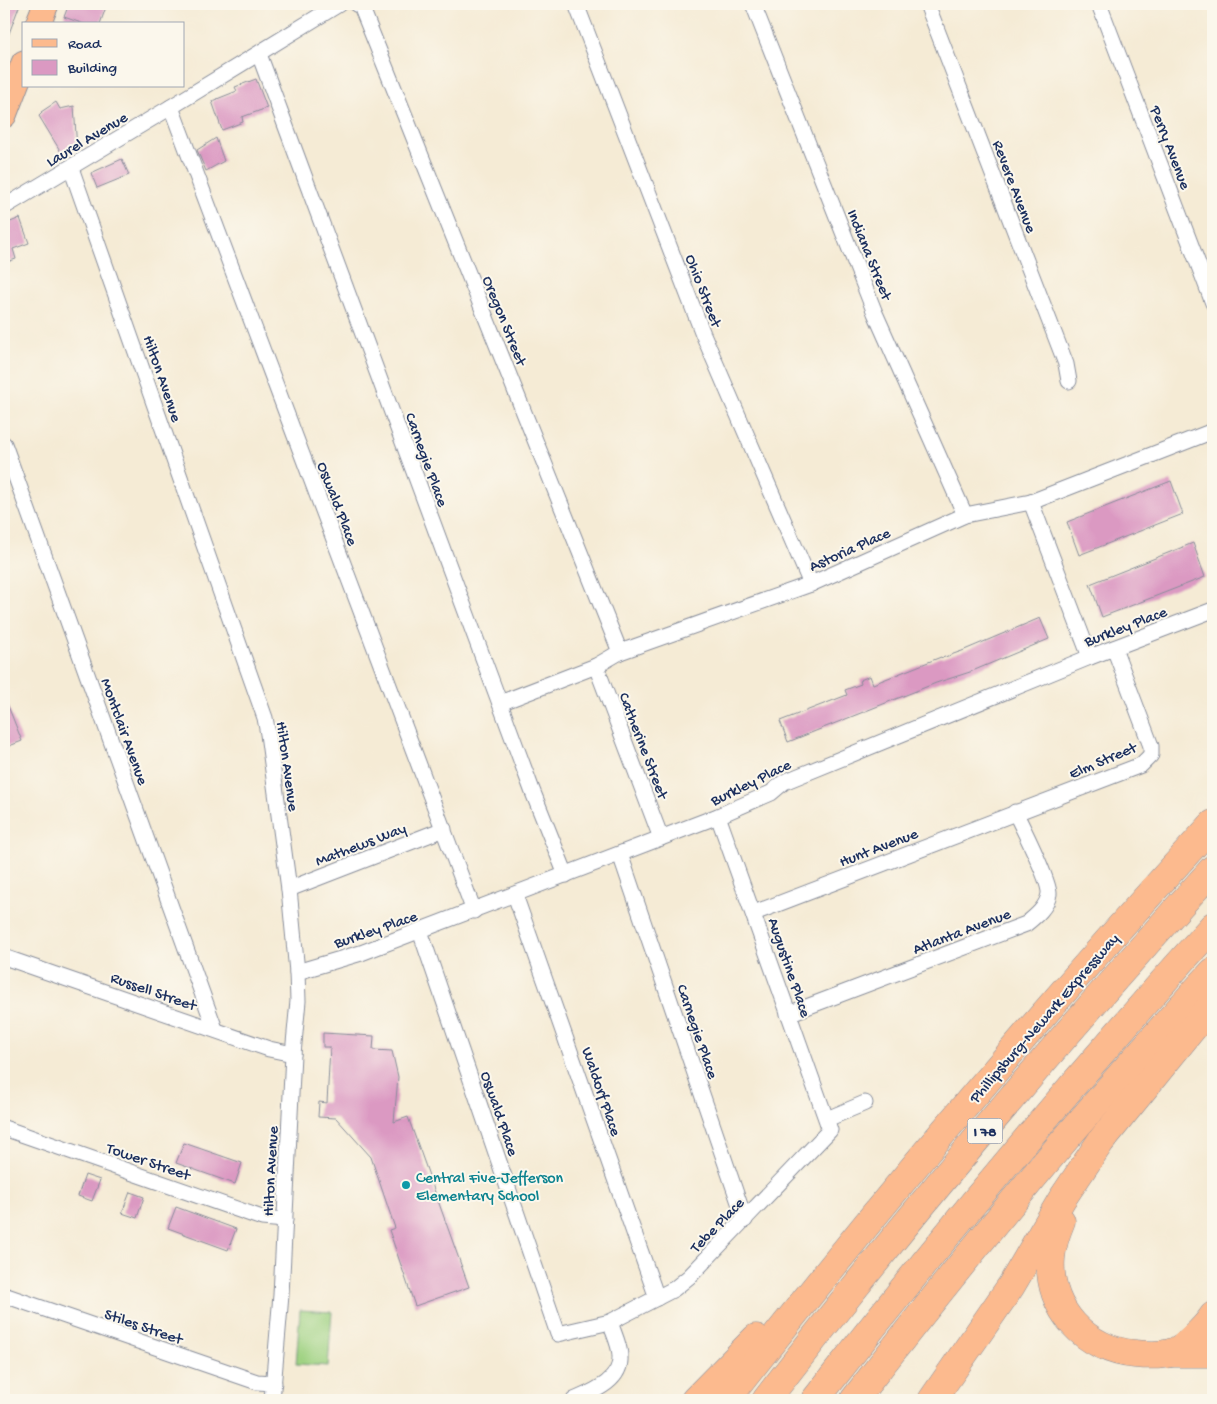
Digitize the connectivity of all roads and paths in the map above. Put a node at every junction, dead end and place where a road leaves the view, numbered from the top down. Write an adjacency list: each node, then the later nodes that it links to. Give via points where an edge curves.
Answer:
1 (46, 4): 8 (main road)
2 (339, 4): 9 (street, Laurel Avenue)
3 (356, 4): 24 (street, Oregon Street, via 361,6)
4 (576, 4): 21 (street, Ohio Street, via 703,334)
5 (753, 4): 20 (street, Indiana Street, via 875,313)
6 (926, 4): 16 (street, Revere Avenue, via 1066,364)
7 (1098, 4): 15 (street, Perry Avenue)
8 (39, 22)
9 (259, 54): 11 (street, Laurel Avenue); 27 (street, Carnegie Place)
10 (22, 68): 12 (main road)
11 (171, 108): 13 (street, Laurel Avenue); 31 (street, Oswald Place)
12 (4, 115)
13 (71, 168): 14 (street, Laurel Avenue); 36 (street, Hilton Avenue, via 265,718)
14 (4, 207)
15 (1213, 303)
16 (1069, 381)
17 (1213, 431): 19 (street, Astoria Place)
18 (4, 444): 47 (street, Montclair Avenue)
19 (1031, 502): 20 (street, Astoria Place); 25 (street)
20 (965, 514): 21 (street, Astoria Place)
21 (811, 584): 24 (street, Astoria Place)
22 (1213, 610): 23 (street, Burkley Place)
23 (1114, 648): 25 (street, Burkley Place); 28 (street, Elm Street, via 1151,746 1151,755 1141,765)
24 (620, 652): 26 (street, Astoria Place)
25 (1090, 657): 29 (street, Burkley Place, via 784,782 771,793)
26 (596, 666): 27 (street, Astoria Place); 32 (street, Catherine Street)
27 (500, 703): 35 (street, Carnegie Place)
28 (1015, 812): 39 (street, Hunt Avenue); 46 (street, Atlanta Avenue, via 1049,887 1046,903 1039,913 1026,924)
29 (718, 816): 32 (street, Burkley Place); 39 (street, Augustine Place)
30 (1213, 824): 55 (highway, Phillipsburg-Newark Expressway / I 78, via 1058,997)
31 (444, 829): 36 (street, Mathews Way); 38 (street, Oswald Place)
32 (661, 838): 33 (street, Burkley Place)
33 (620, 854): 35 (street, Burkley Place); 54 (street, Carnegie Place)
34 (1213, 869): 68 (highway, Phillipsburg-Newark Expressway / I 78, via 885,1250)
35 (566, 875): 37 (street, Burkley Place)
36 (289, 890): 43 (street, Hilton Avenue)
37 (515, 895): 38 (street, Burkley Place); 57 (street, Waldorf Place)
38 (474, 911): 41 (street, Burkley Place)
39 (754, 913): 46 (street, Augustine Place)
40 (1213, 926): 69 (highway, I 78, via 1047,1115 911,1278)
41 (420, 931): 43 (street, Burkley Place); 60 (street, Oswald Place)
42 (4, 957): 47 (street, Russell Street)
43 (297, 972): 48 (street, Hilton Avenue, via 298,1001)
44 (1213, 972): 70 (highway, via 1086,1116 943,1287)
45 (1213, 1003): 52 (highway, via 1101,1140)
46 (788, 1014): 50 (street, Augustine Place)
47 (215, 1029): 48 (street, Russell Street)
48 (292, 1054): 53 (street, Hilton Avenue)
49 (865, 1103): 50 (street)
50 (829, 1124): 54 (street, Tebe Place)
51 (4, 1128): 53 (street, Tower Street, via 262,1218)
52 (1078, 1176): 61 (highway, via 1051,1257 1053,1284 1059,1304 1076,1328 1103,1347 1129,1354); 71 (highway, via 1011,1286)
53 (284, 1220): 63 (street, Hilton Avenue, via 282,1295)
54 (745, 1220): 57 (street, Tebe Place, via 690,1276 674,1290)
55 (862, 1230): 66 (highway); 67 (highway, Phillipsburg-Newark Expressway / I 78)
56 (4, 1295): 63 (street, Stiles Street, via 257,1382)
57 (657, 1298): 59 (street, Tebe Place)
58 (1213, 1316): 61 (highway, via 1192,1338)
59 (610, 1322): 60 (street, Tebe Place); 65 (street, via 620,1356 616,1372 600,1388)
60 (558, 1334)
61 (1171, 1353): 62 (highway)
62 (1213, 1354)
63 (274, 1383): 64 (street, Hilton Avenue)
64 (272, 1400)
65 (574, 1400)
66 (695, 1400)
67 (726, 1400)
68 (766, 1400)
69 (815, 1400)
70 (854, 1400)
71 (932, 1400)

